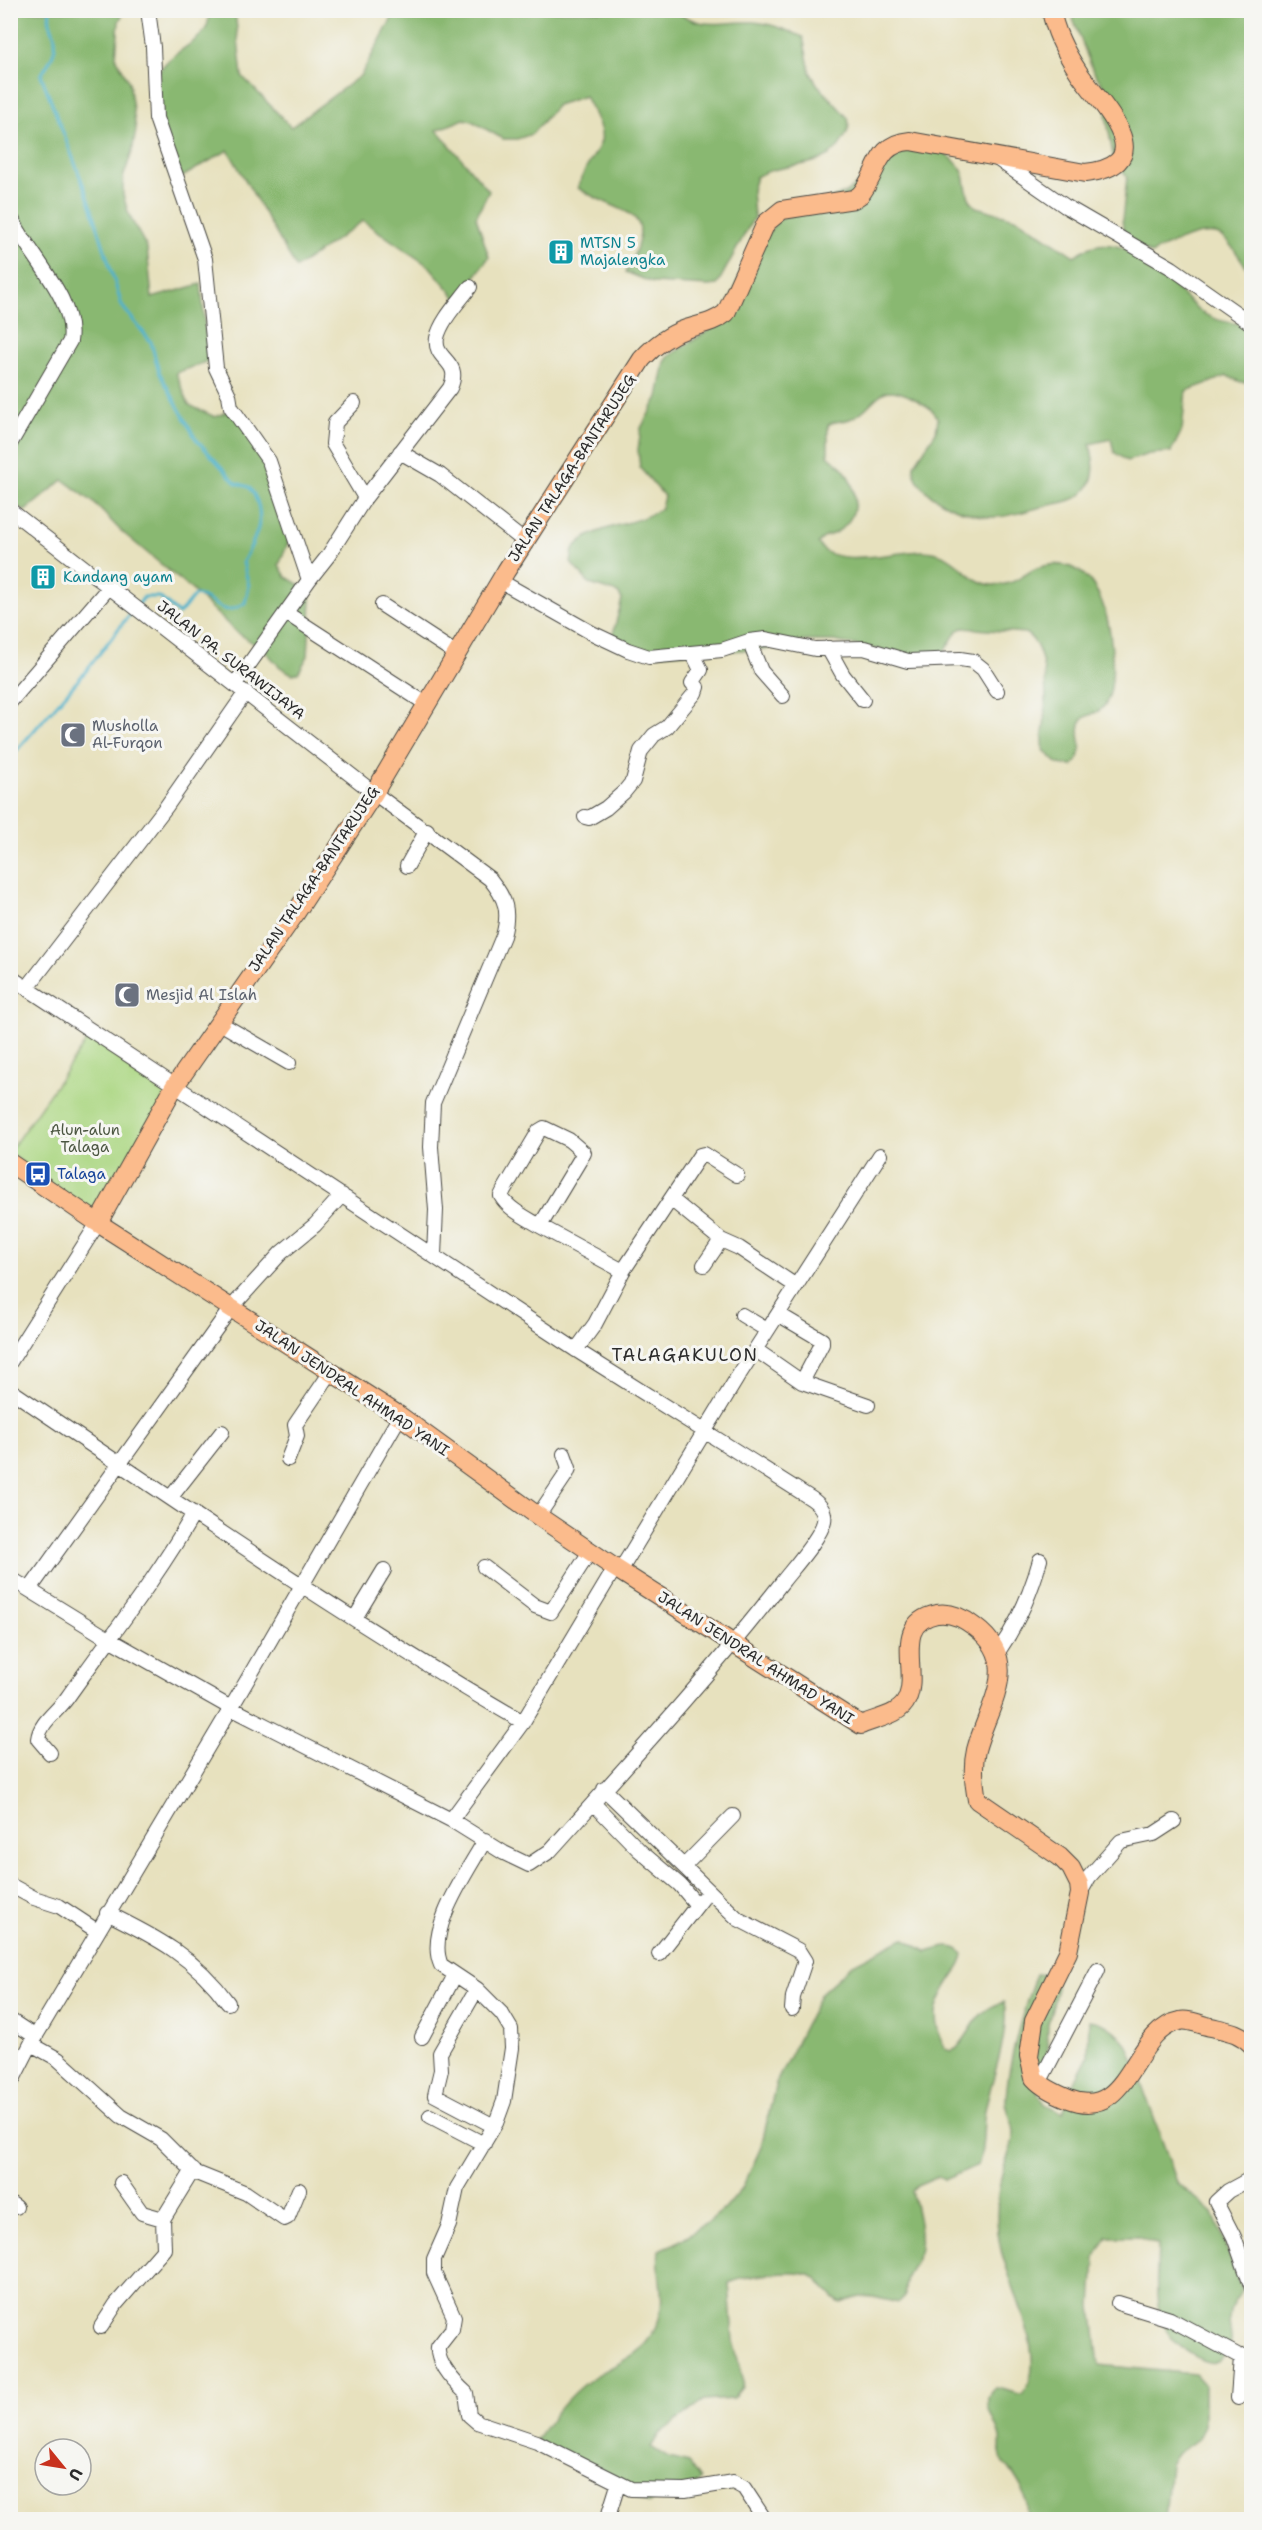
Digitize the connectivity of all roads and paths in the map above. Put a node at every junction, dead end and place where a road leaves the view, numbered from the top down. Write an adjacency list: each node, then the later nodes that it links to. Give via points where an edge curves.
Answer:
1 (148, 10): 13 (street, via 156,118 205,259 216,368 231,407 269,461)
2 (1051, 10): 3 (main road, JALAN TALAGA-BANTARUJEG, via 1078,72 1116,119 1123,149 1113,165 1085,173)
3 (996, 158): 6 (street, via 1075,213 1172,268); 12 (main road, JALAN TALAGA-BANTARUJEG, via 910,141 896,142 886,149 854,199 782,210 774,215 766,223 726,313 714,322 664,339 642,359)
4 (10, 215): 8 (street, via 69,316 71,332 70,341)
5 (470, 287): 9 (street, via 437,340 439,352 453,368 455,378)
6 (1251, 324)
7 (354, 403): 10 (street, via 335,423 333,444)
8 (10, 444)
9 (400, 452): 10 (street); 12 (street, via 440,475)
10 (365, 498): 13 (street)
11 (10, 510): 15 (street, JALAN PA. SURAWIJAYA)
12 (524, 541): 14 (main road, JALAN TALAGA-BANTARUJEG)
13 (309, 580): 17 (street)
14 (500, 581): 20 (main road, JALAN TALAGA-BANTARUJEG); 21 (street, via 628,650 650,657)
15 (110, 586): 22 (street, JALAN PA. SURAWIJAYA); 26 (street)
16 (382, 605): 20 (street)
17 (286, 613): 22 (street); 27 (street)
18 (749, 641): 19 (street, via 766,639); 21 (street); 24 (street, via 761,671)
19 (828, 648): 23 (street, via 864,648 908,661 960,658 983,669); 25 (street)
20 (457, 654): 27 (main road, JALAN TALAGA-BANTARUJEG)
21 (693, 654): 29 (street, via 701,670 692,683 697,687 695,693 641,751 633,782 606,808)
22 (241, 688): 28 (street, JALAN PA. SURAWIJAYA); 33 (street, via 166,807)
23 (997, 691)
24 (783, 696)
25 (863, 700)
26 (10, 702)
27 (428, 705): 28 (main road, JALAN TALAGA-BANTARUJEG)
28 (374, 792): 30 (street, JALAN PA. SURAWIJAYA); 34 (main road, JALAN TALAGA-BANTARUJEG, via 295,914)
29 (585, 817)
30 (427, 830): 31 (street); 45 (street, JALAN PA. SURAWIJAYA, via 490,879 507,907 507,920 489,971 433,1103 430,1147 436,1210)
31 (407, 866)
32 (10, 977): 33 (street)
33 (27, 988): 36 (street)
34 (218, 1022): 35 (street); 36 (main road, JALAN TALAGA-BANTARUJEG)
35 (289, 1063)
36 (174, 1087): 40 (street); 42 (main road, JALAN TALAGA-BANTARUJEG)
37 (880, 1155): 48 (street)
38 (10, 1163): 42 (main road, JALAN JENDRAL AHMAD YANI)
39 (737, 1175): 41 (street, via 702,1154)
40 (342, 1195): 45 (street); 49 (street, via 315,1225 281,1252)
41 (671, 1199): 44 (street); 47 (street)
42 (98, 1223): 49 (main road, JALAN JENDRAL AHMAD YANI); 55 (street)
43 (540, 1226): 43 (street, via 501,1196 544,1128 569,1140 584,1153); 47 (street)
44 (721, 1240): 46 (street); 48 (street)
45 (434, 1255): 53 (street)
46 (704, 1265)
47 (623, 1271): 53 (street, via 595,1324)
48 (796, 1286): 50 (street)
49 (231, 1308): 56 (main road, JALAN JENDRAL AHMAD YANI); 65 (street)
50 (778, 1314): 52 (street); 57 (street, via 822,1340)
51 (742, 1315): 52 (street)
52 (767, 1330): 54 (street)
53 (576, 1350): 61 (street)
54 (756, 1350): 57 (street); 61 (street)
55 (10, 1362)
56 (331, 1372): 60 (main road, JALAN JENDRAL AHMAD YANI); 64 (street, via 295,1425 297,1436)
57 (802, 1382): 59 (street)
58 (10, 1390): 65 (street)
59 (868, 1405)
60 (400, 1416): 68 (main road, JALAN JENDRAL AHMAD YANI); 75 (street)
61 (706, 1430): 72 (street); 79 (street, via 812,1498 824,1517 822,1527 804,1553)
62 (222, 1432): 66 (street)
63 (564, 1454): 68 (street, via 567,1473)
64 (288, 1460)
65 (122, 1463): 66 (street); 76 (street)
66 (171, 1497): 67 (street)
67 (194, 1513): 75 (street); 78 (street, via 170,1556)
68 (538, 1516): 69 (main road, JALAN JENDRAL AHMAD YANI)
69 (591, 1550): 71 (street, via 551,1612 535,1606); 72 (main road, JALAN JENDRAL AHMAD YANI)
70 (1040, 1560): 80 (street, via 1027,1600)
71 (484, 1567)
72 (617, 1569): 79 (main road, JALAN JENDRAL AHMAD YANI); 82 (street)
73 (384, 1570): 77 (street)
74 (10, 1578): 76 (street)
75 (303, 1585): 77 (street); 81 (street)
76 (30, 1589): 78 (street)
77 (355, 1618): 82 (street)
78 (109, 1639): 81 (street); 83 (street, via 39,1732 38,1739)
79 (733, 1645): 80 (main road, JALAN JENDRAL AHMAD YANI, via 861,1725 898,1710 908,1698 911,1633 929,1616 953,1615 969,1622 987,1636); 84 (street)
80 (998, 1652): 93 (main road, via 996,1700 976,1749 973,1775 977,1800 1071,1868)
81 (231, 1708): 87 (street); 95 (street)
82 (523, 1722): 87 (street)
83 (50, 1753)
84 (604, 1789): 85 (street); 90 (street)
85 (593, 1803): 89 (street, via 550,1851 532,1865 525,1865); 94 (street)
86 (733, 1816): 90 (street)
87 (451, 1820): 89 (street)
88 (1174, 1821): 93 (street, via 1154,1833 1121,1841)
89 (485, 1840): 99 (street, via 438,1930 440,1963)
90 (684, 1866): 92 (street)
91 (10, 1886): 96 (street, via 59,1906)
92 (710, 1891): 94 (street); 102 (street, via 738,1918 792,1946 805,1961)
93 (1080, 1893): 107 (main road, via 1068,1952 1034,2021 1029,2056)
94 (697, 1905): 97 (street)
95 (107, 1913): 96 (street); 101 (street, via 154,1936 195,1963)
96 (97, 1931): 105 (street)
97 (659, 1954)
98 (1098, 1970): 107 (street)
99 (455, 1975): 100 (street); 104 (street)
100 (477, 1989): 110 (street, via 511,2029 507,2091); 110 (street, via 440,2053 441,2070 435,2095)
101 (228, 2003)
102 (792, 2009)
103 (10, 2020): 105 (street)
104 (422, 2037)
105 (33, 2041): 108 (street); 112 (street, via 121,2116 161,2139)
106 (1251, 2045): 107 (main road, via 1241,2034 1180,2020 1158,2032 1125,2079 1097,2102 1077,2102)
107 (1039, 2084)
108 (11, 2085)
109 (430, 2116): 111 (street)
110 (494, 2126): 111 (street)
111 (484, 2144): 122 (street, via 457,2188 449,2225 434,2259 434,2273 454,2317 452,2329 438,2347 438,2356 466,2393 471,2419 537,2442)
112 (193, 2170): 115 (street, via 246,2193 284,2218 288,2217); 116 (street)
113 (1251, 2178): 117 (street, via 1228,2190 1216,2202 1234,2237)
114 (121, 2183): 116 (street, via 142,2213)
115 (299, 2190)
116 (163, 2219): 119 (street, via 164,2248)
117 (1251, 2288)
118 (1118, 2302): 120 (street, via 1170,2319)
119 (101, 2327)
120 (1246, 2356): 121 (street)
121 (1238, 2398)
122 (618, 2485): 123 (street); 124 (street, via 641,2491 733,2482 744,2488)
123 (607, 2520)
124 (765, 2520)

